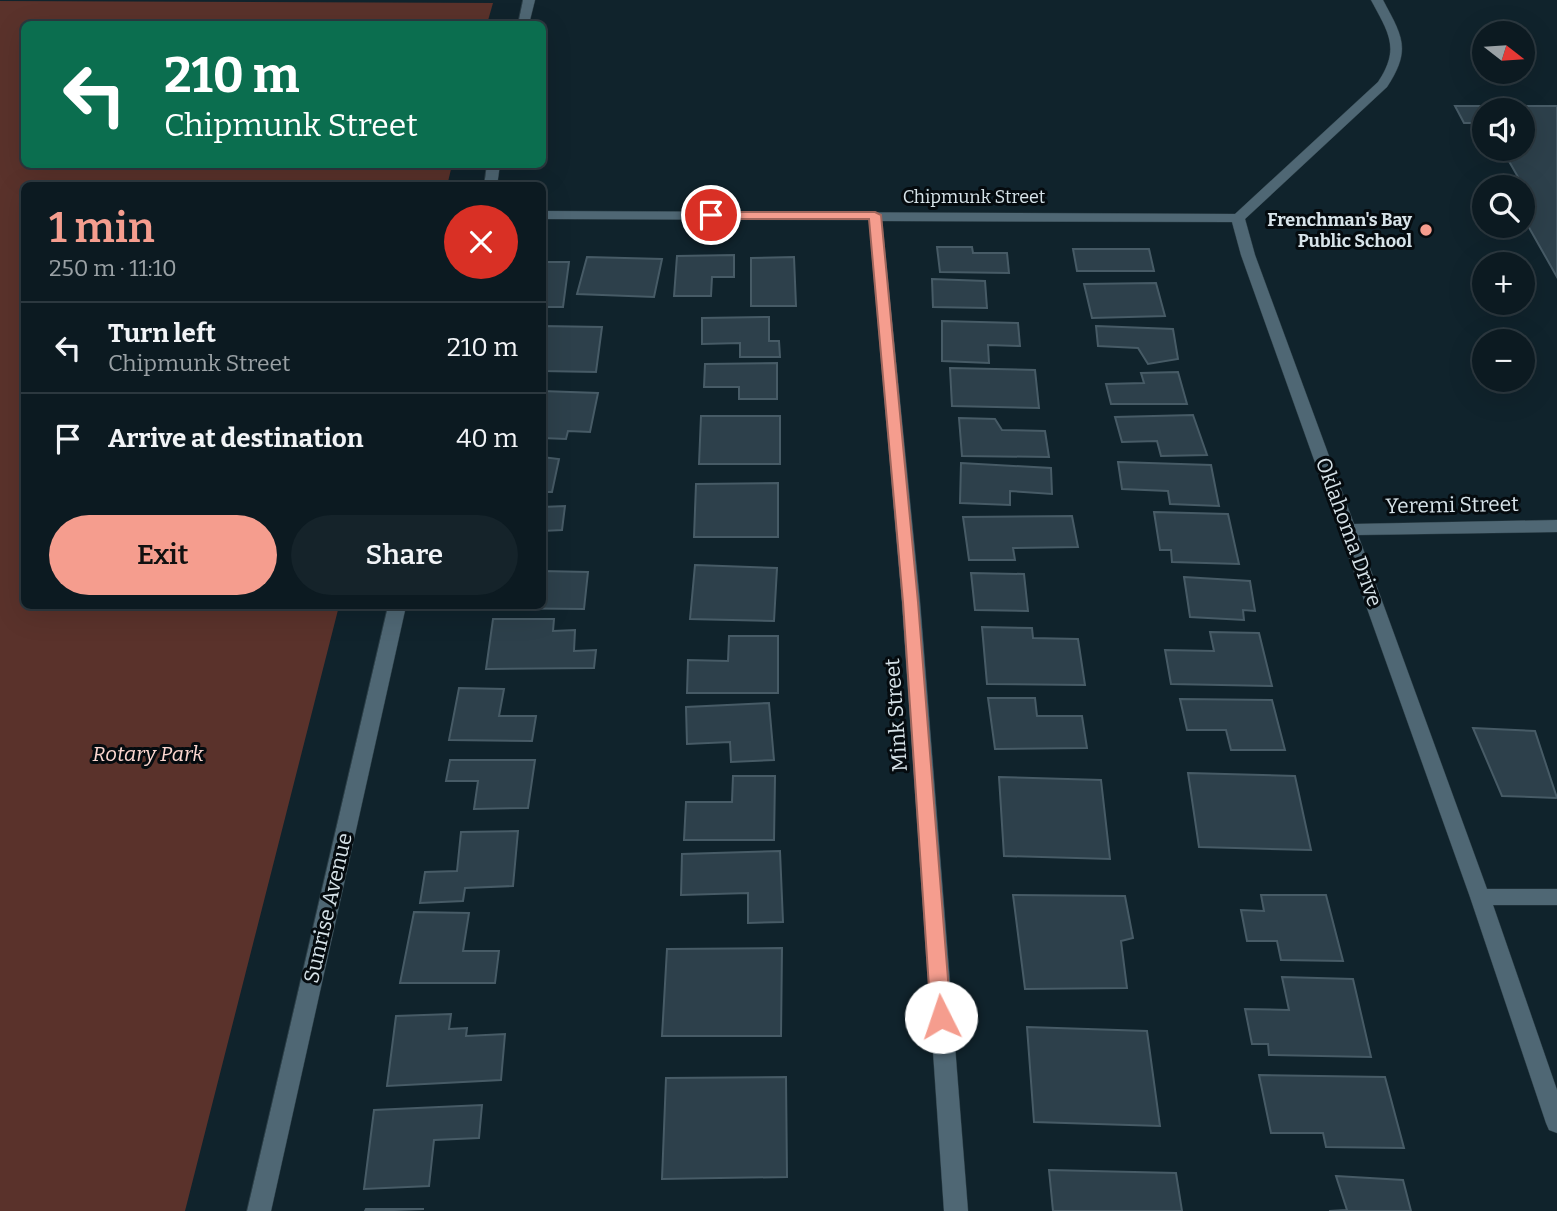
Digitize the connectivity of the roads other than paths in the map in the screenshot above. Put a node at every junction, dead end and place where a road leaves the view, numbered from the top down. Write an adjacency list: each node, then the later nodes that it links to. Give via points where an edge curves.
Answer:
1 (529, 0): 3 (street)
2 (1377, 0): 6 (street, via 1400,46 1396,66 1383,84)
3 (525, 21)
4 (546, 215): 5 (street, Chipmunk Street)
5 (875, 215): 6 (street, Chipmunk Street); 14 (street, Mink Street, via 911,602)
6 (1238, 218): 8 (street, Oklahoma Drive)
7 (1557, 526): 8 (street, Yeremi Street)
8 (1348, 530): 10 (street, Oklahoma Drive)
9 (396, 609): 13 (street, Sunrise Avenue)
10 (1480, 897): 11 (street); 12 (street, Oklahoma Drive)
11 (1557, 897)
12 (1557, 1122)
13 (259, 1211)
14 (956, 1211)

